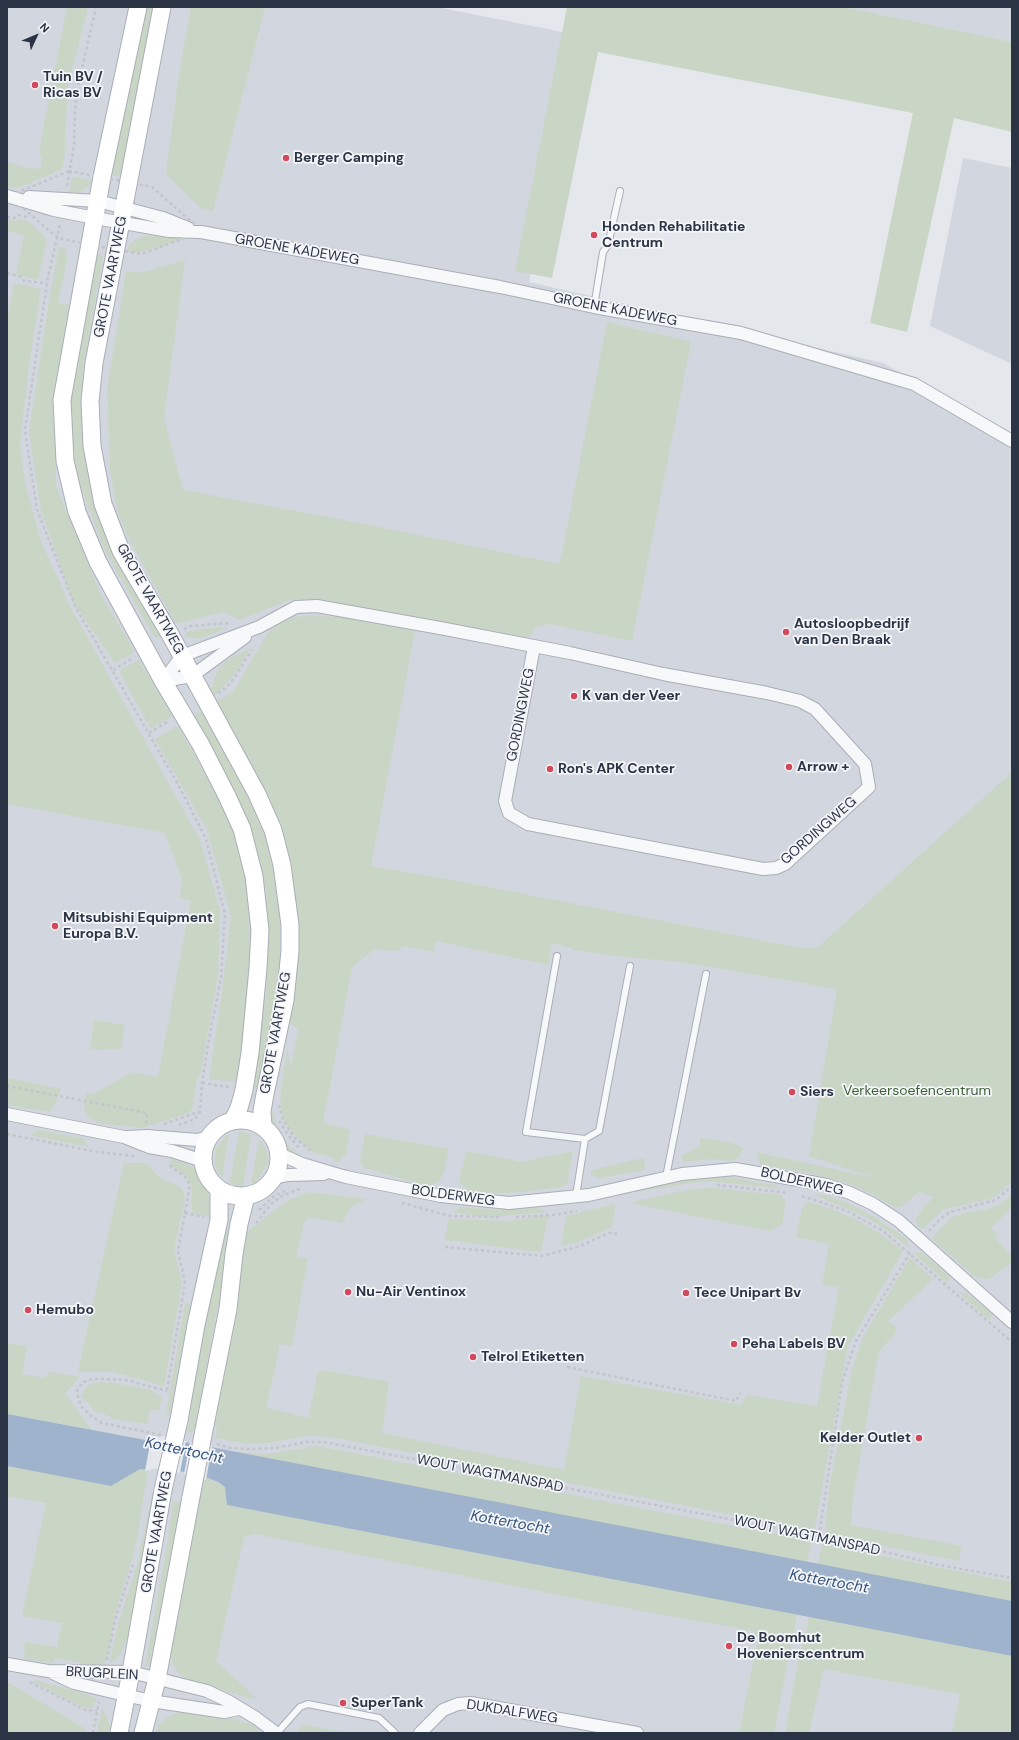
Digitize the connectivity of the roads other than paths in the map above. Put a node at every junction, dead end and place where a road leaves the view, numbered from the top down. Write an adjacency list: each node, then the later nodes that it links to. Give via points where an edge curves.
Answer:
1 (138, 7): 5 (main road, GROTE VAARTWEG)
2 (162, 7): 6 (main road, GROTE VAARTWEG)
3 (620, 191): 8 (lane, via 608,245 603,252)
4 (8, 196): 5 (street); 7 (street, GROENE KADEWEG)
5 (98, 201): 6 (street); 7 (main road, GROTE VAARTWEG)
6 (123, 214): 7 (street, GROENE KADEWEG); 8 (street, GROENE KADEWEG, via 163,218 201,232 500,287); 12 (main road, GROTE VAARTWEG, via 94,362 90,401 92,446 103,504 121,551)
7 (95, 218): 14 (main road, GROTE VAARTWEG, via 62,400 65,461 77,512 98,562)
8 (594, 307): 9 (street, GROENE KADEWEG, via 741,333 914,384)
9 (1012, 441)
10 (259, 627): 11 (street, GORDINGWEG, via 296,607 316,606); 12 (street, GORDINGWEG); 13 (street, GORDINGWEG)
11 (534, 647): 11 (street, GORDINGWEG, via 800,701 814,709 866,764 869,787 785,864 776,868 763,869 528,824 510,813 504,802)
12 (182, 656): 13 (main road, GROTE VAARTWEG); 14 (street)
13 (192, 676): 14 (street, GORDINGWEG); 20 (main road, GROTE VAARTWEG, via 257,794 273,830 282,865 290,925 290,951 285,1000 262,1111)
14 (163, 681): 19 (main road, GROTE VAARTWEG, via 227,796 242,829 254,876 260,930 258,968 244,1090)
15 (557, 956): 23 (lane, via 526,1132)
16 (630, 966): 23 (lane, via 599,1131)
17 (706, 974): 28 (lane)
18 (7, 1114): 21 (street)
19 (233, 1120): 20 (main road, via 254,1121); 22 (main road, via 219,1126)
20 (263, 1126): 24 (main road, via 274,1138)
21 (124, 1137): 22 (street, via 196,1140); 25 (street, via 149,1147)
22 (209, 1137): 25 (main road, via 204,1148)
23 (585, 1139): 31 (lane)
24 (280, 1154): 26 (street, BOLDERWEG); 27 (main road)
25 (203, 1161): 29 (main road, via 205,1172)
26 (331, 1174): 27 (street, BOLDERWEG, via 288,1175); 31 (street, BOLDERWEG, via 440,1196 509,1203)
27 (274, 1178): 30 (main road, via 258,1193)
28 (666, 1178): 31 (street, BOLDERWEG); 32 (street, BOLDERWEG, via 735,1169 827,1185 850,1193 899,1221)
29 (219, 1189): 30 (main road, via 237,1196); 35 (main road, GROTE VAARTWEG, bridge, via 219,1220 163,1490)
30 (246, 1196): 36 (main road, GROTE VAARTWEG, bridge, via 239,1224 228,1309)
31 (576, 1196)
32 (1012, 1322)
33 (7, 1664): 34 (street, BRUGPLEIN)
34 (48, 1671): 35 (street, BRUGPLEIN); 37 (street, BRUGPLEIN, via 74,1683)
35 (131, 1672): 36 (street, BRUGPLEIN); 37 (main road, GROTE VAARTWEG)
36 (157, 1679): 38 (main road, GROTE VAARTWEG); 39 (street, via 207,1691)
37 (125, 1696): 38 (street); 40 (main road, GROTE VAARTWEG)
38 (151, 1701): 39 (street, via 224,1712); 41 (main road, GROTE VAARTWEG)
39 (239, 1709): 42 (street)
40 (119, 1733)
41 (143, 1733)
42 (277, 1733): 43 (lane, via 300,1707 308,1704 378,1718)
43 (395, 1733)
44 (420, 1733): 45 (street, DUKDALFWEG, via 443,1710 458,1704 471,1703)
45 (637, 1733)

